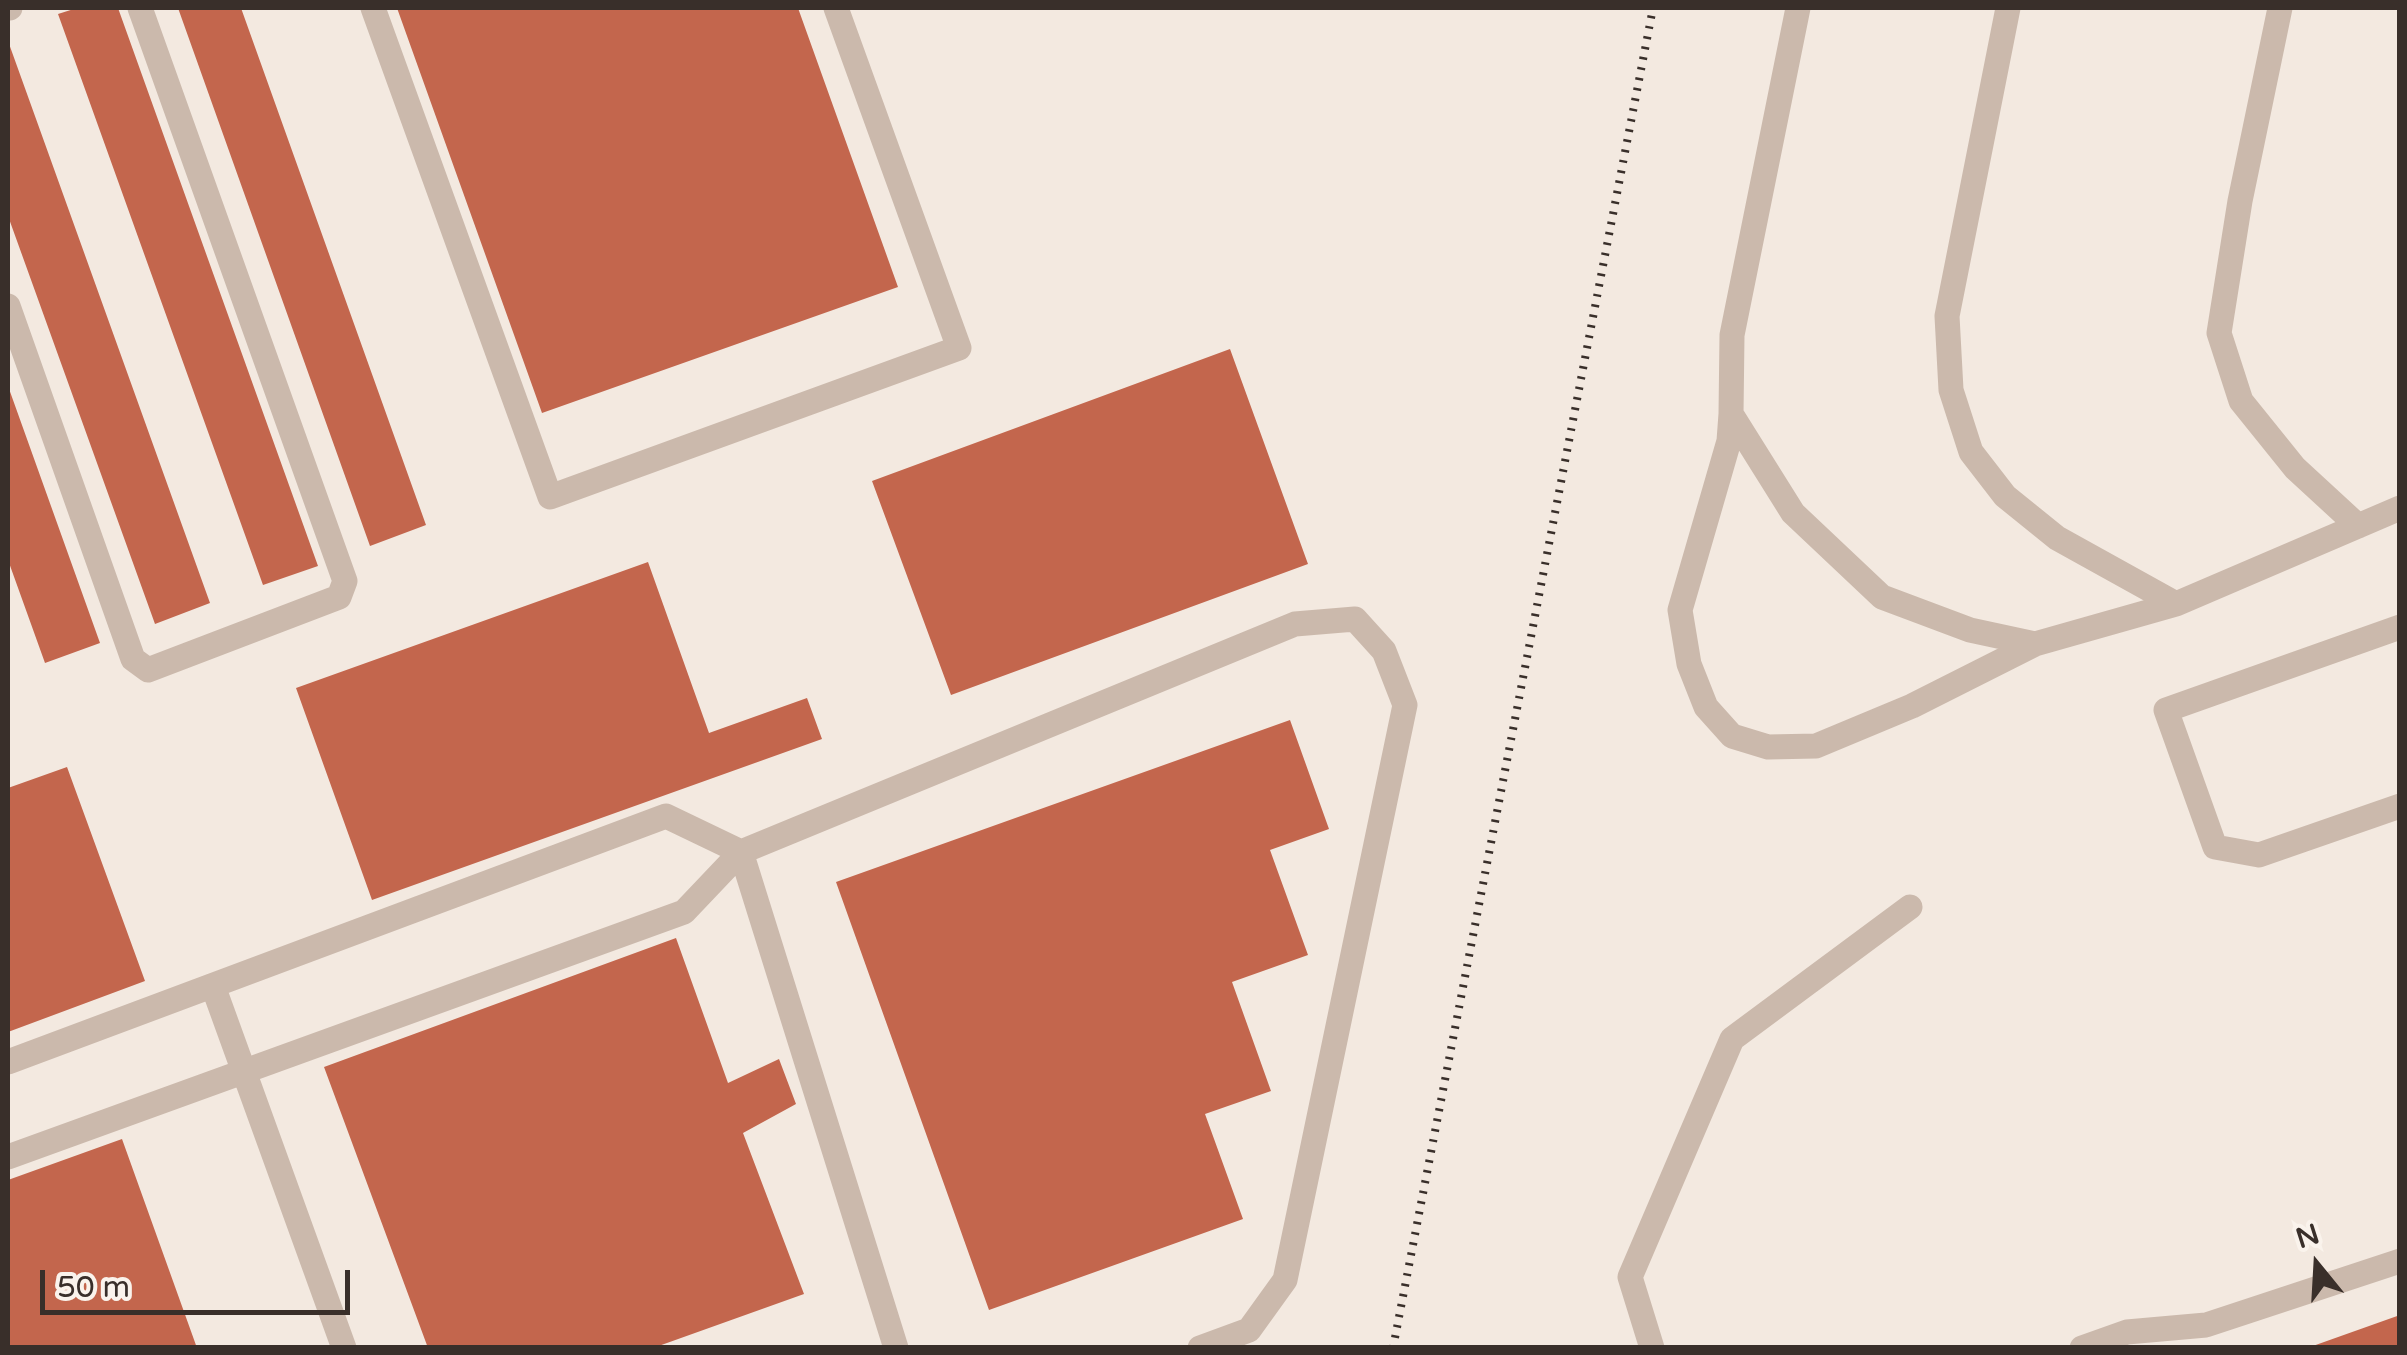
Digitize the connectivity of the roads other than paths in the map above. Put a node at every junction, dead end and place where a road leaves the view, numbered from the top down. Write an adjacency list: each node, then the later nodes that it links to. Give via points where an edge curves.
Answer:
1 (140, 8): 7 (lane, via 345,580 339,597 148,670 133,660)
2 (373, 8): 3 (lane, via 550,497 959,348)
3 (836, 8)
4 (1798, 8): 8 (lane, via 1732,335)
5 (2008, 8): 11 (lane, via 1947,316 1950,390 1971,452 2006,496 2057,538)
6 (2280, 8): 10 (lane, via 2219,333 2241,401 2296,468)
7 (8, 306)
8 (1731, 414): 13 (lane, via 1792,514 1882,597 1970,630); 13 (lane, via 1729,442 1680,610 1689,664 1706,707 1732,736 1768,747 1816,746)
9 (2400, 508): 10 (lane)
10 (2358, 526): 11 (lane)
11 (2176, 604): 13 (lane)
12 (2400, 627): 14 (lane, via 2166,710 2215,847 2259,855)
13 (2035, 644)
14 (2400, 806)
15 (740, 852): 17 (lane, via 666,816); 19 (lane, via 684,912); 23 (lane); 24 (lane, via 1295,624 1356,619 1384,650 1405,705 1285,1280 1249,1330)
16 (1910, 907): 25 (lane, via 1732,1039 1630,1276)
17 (213, 986): 18 (lane); 19 (lane)
18 (8, 1062)
19 (245, 1071): 20 (lane); 22 (lane)
20 (8, 1157)
21 (2400, 1261): 26 (lane, via 2206,1325 2128,1332)
22 (344, 1348)
23 (896, 1348)
24 (1200, 1348)
25 (1652, 1348)
26 (2082, 1348)

